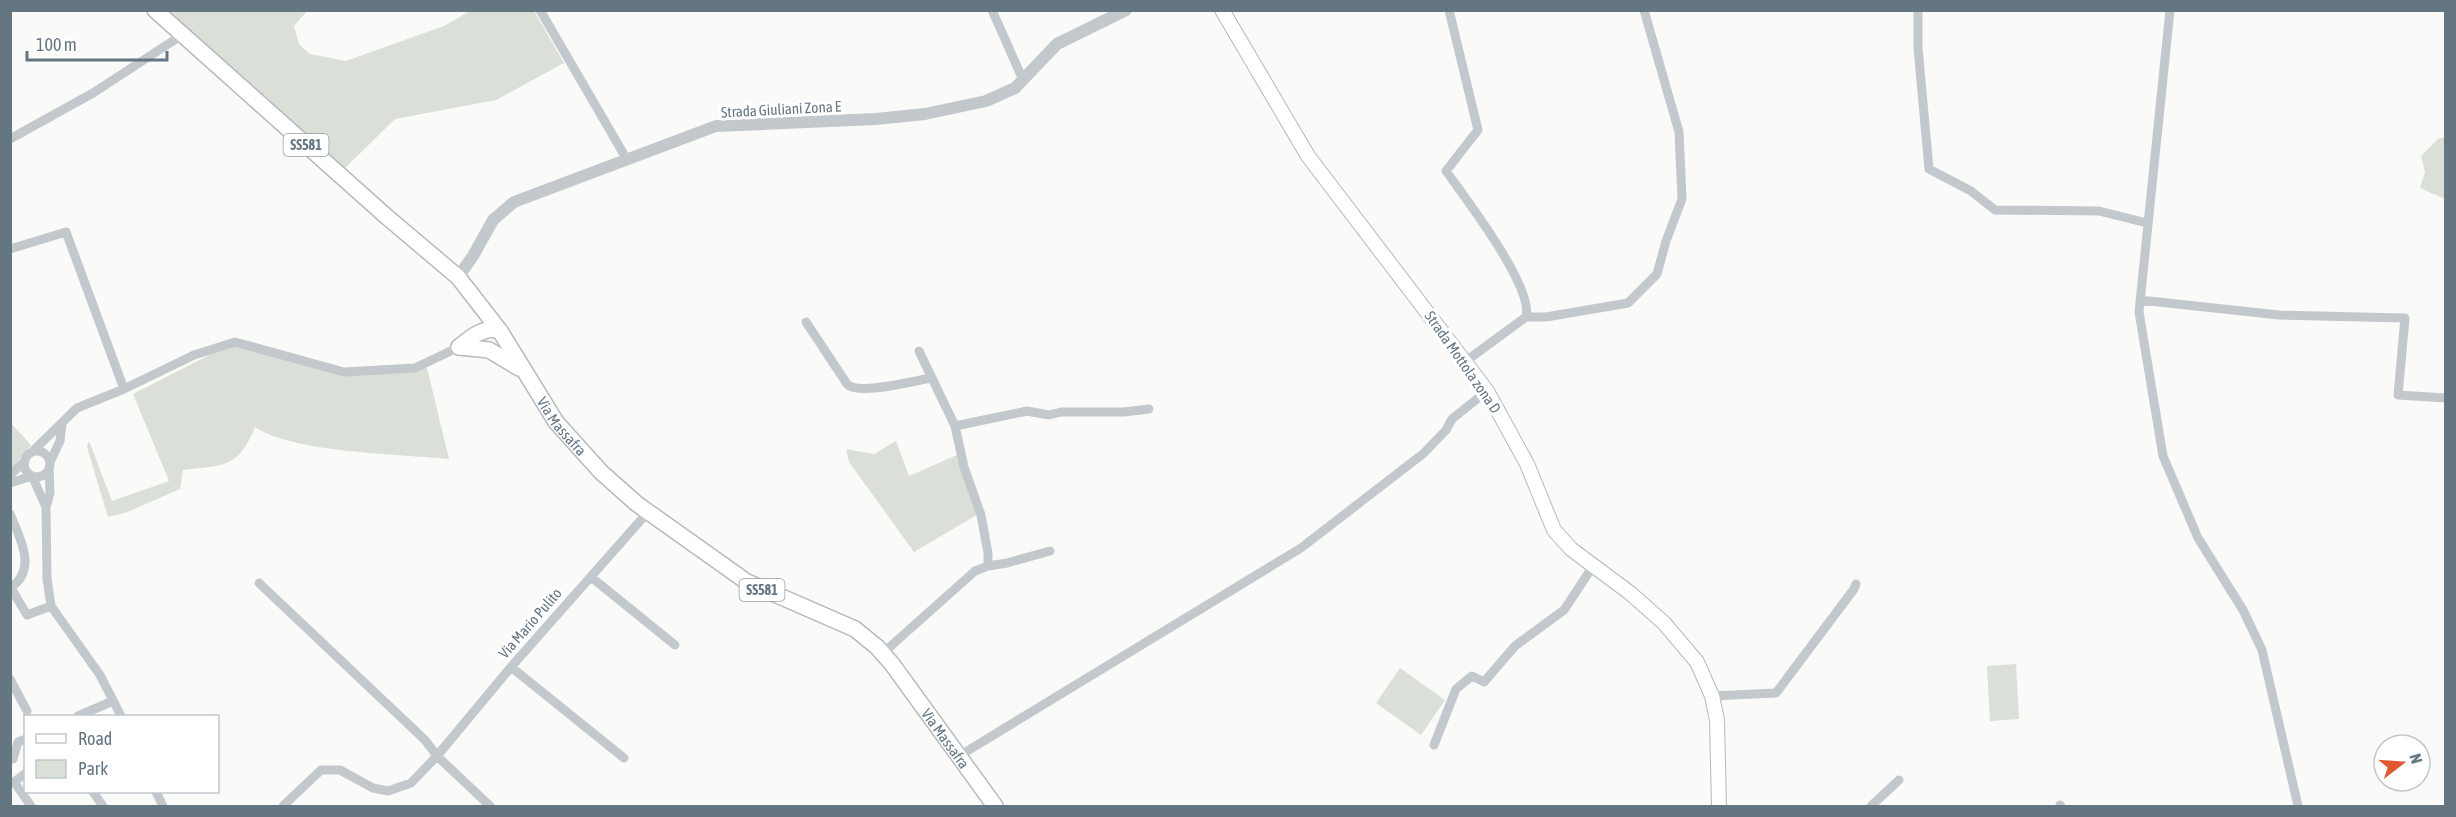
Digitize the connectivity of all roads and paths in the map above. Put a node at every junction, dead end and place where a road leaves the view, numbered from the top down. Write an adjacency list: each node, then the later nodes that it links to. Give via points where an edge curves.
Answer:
1 (155, 10): 10 (main road, Via Massafra / SS581)
2 (540, 10): 13 (street)
3 (992, 10): 11 (street)
4 (1126, 10): 11 (street, Strada Giuliani Zona E, via 1057,44)
5 (1222, 10): 24 (main road, Strada Mottola zona D, via 1308,156)
6 (1449, 10): 19 (street, via 1478,130 1446,171 1498,246 1524,296)
7 (1644, 10): 19 (street, via 1680,143 1681,204 1657,274 1628,303)
8 (1918, 10): 14 (street, via 1929,169 1971,191 1995,210 2099,211)
9 (2170, 10): 14 (street)
10 (182, 35): 12 (street, via 93,93); 16 (main road, Via Massafra / SS581)
11 (1023, 80): 13 (street, Strada Giuliani Zona E, via 1015,88 986,101 925,114 876,120 716,126)
12 (10, 139)
13 (626, 158): 16 (street, Strada Giuliani Zona E, via 514,202 492,220)
14 (2147, 223): 17 (street)
15 (10, 249): 27 (street, via 66,232)
16 (458, 277): 18 (main road, Via Massafra / SS581)
17 (2140, 300): 29 (street, via 2279,315 2405,318 2398,395); 77 (street, via 2163,456 2198,538 2243,610 2262,650)
18 (477, 301): 21 (main road, Via Massafra / SS581); 22 (main road)
19 (1526, 317): 24 (street)
20 (807, 322): 26 (street, via 852,389)
21 (500, 331): 22 (main road, via 496,341); 25 (main road, Via Massafra / SS581)
22 (468, 345): 25 (main road, via 503,357); 27 (street, via 416,368 344,372 235,342 194,355)
23 (919, 351): 26 (street)
24 (1466, 361): 28 (main road, Strada Mottola zona D)
25 (524, 371): 40 (main road, Via Massafra / SS581, via 556,422 601,472)
26 (931, 378): 32 (street)
27 (124, 389): 31 (street, via 78,408)
28 (1487, 391): 44 (main road, Strada Mottola zona D, via 1527,464 1554,530 1570,549); 62 (street, via 1452,419 1424,453 1301,548)
29 (2445, 398)
30 (1149, 409): 32 (street, via 1054,415 1027,411)
31 (62, 424): 33 (street); 35 (street, via 60,441)
32 (955, 426): 43 (street, via 981,515)
33 (33, 451): 34 (street); 35 (street, via 46,454)
34 (25, 461): 36 (street); 37 (street)
35 (49, 465): 37 (street, via 40,476); 39 (street)
36 (10, 475)
37 (32, 476): 38 (street); 39 (street)
38 (10, 483)
39 (46, 507): 49 (street)
40 (648, 512): 45 (street, Via Mario Pulito); 51 (main road, Via Massafra / SS581, via 747,582 855,629)
41 (10, 514): 48 (street, via 27,567)
42 (1050, 551): 43 (street)
43 (988, 566): 51 (street, via 975,571)
44 (1593, 566): 54 (main road, Strada Mottola zona D, via 1630,593 1680,640 1697,662); 60 (street, via 1564,610 1515,645 1484,682 1472,676 1456,689)
45 (591, 577): 50 (street); 52 (street, Via Mario Pulito)
46 (259, 583): 61 (street, via 425,740)
47 (1856, 584): 54 (street, via 1776,693)
48 (11, 588): 49 (street, via 27,615)
49 (51, 606): 55 (street, via 100,675)
50 (675, 645)
51 (883, 653): 62 (main road, Via Massafra / SS581)
52 (511, 667): 61 (street, Via Mario Pulito); 63 (street)
53 (10, 679): 56 (street)
54 (1712, 696): 75 (main road, Strada Mottola zona D, via 1717,720)
55 (113, 701): 57 (street); 58 (street)
56 (27, 711)
57 (82, 715)
58 (120, 715)
59 (24, 740): 64 (street, via 18,742)
60 (1434, 745)
61 (437, 756): 72 (street, Via Mario Pulito, via 411,783 388,792 340,770 321,770); 73 (street)
62 (959, 756): 74 (main road, Via Massafra / SS581)
63 (624, 758)
64 (13, 759)
65 (24, 774): 69 (street, via 14,782)
66 (1899, 780): 76 (street)
67 (94, 793): 70 (street)
68 (156, 793): 71 (street)
69 (32, 807)
70 (103, 807)
71 (163, 807)
72 (283, 807)
73 (490, 807)
74 (995, 807)
75 (1719, 807)
76 (1871, 807)
77 (2298, 807)

